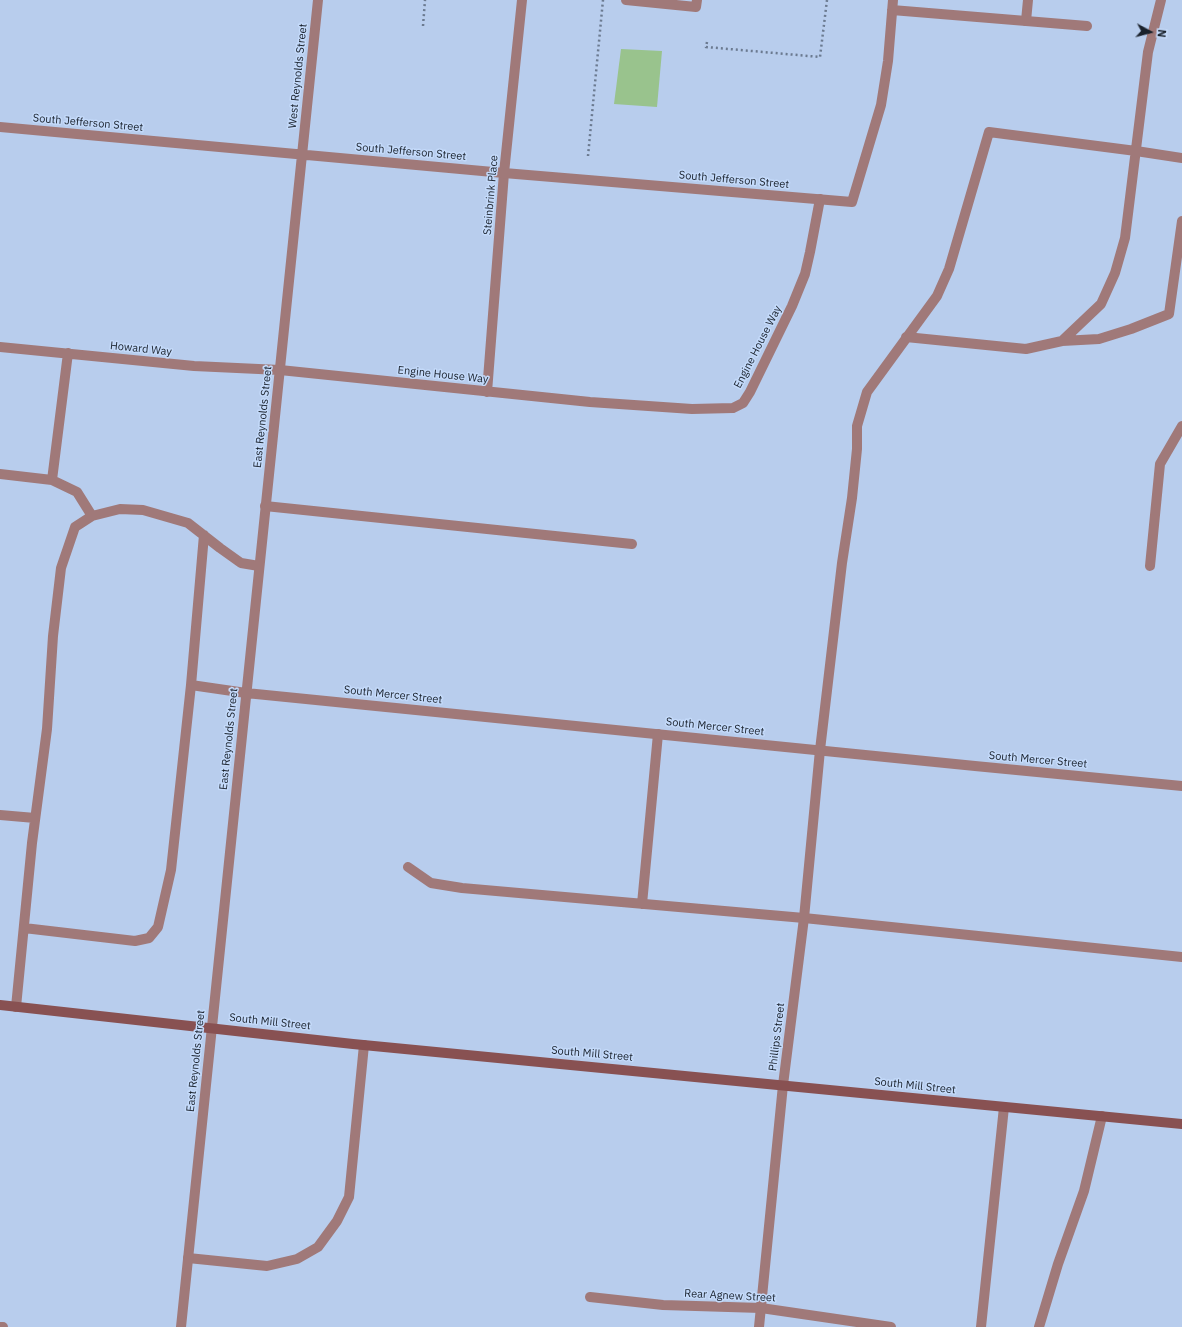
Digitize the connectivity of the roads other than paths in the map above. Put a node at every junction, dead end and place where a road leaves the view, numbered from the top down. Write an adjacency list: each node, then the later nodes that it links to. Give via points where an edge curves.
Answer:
1 (318, 0): 12 (street, West Reynolds Street)
2 (522, 0): 14 (street, Steinbrink Place)
3 (626, 0): 4 (street, via 696,7)
4 (697, 0)
5 (1028, 0): 8 (street)
6 (1161, 0): 11 (street, via 1148,52)
7 (893, 5): 8 (street); 15 (street, via 881,105 852,202)
8 (1026, 21): 9 (street)
9 (1087, 26)
10 (0, 127): 12 (street, South Jefferson Street)
11 (1136, 151): 13 (street); 17 (street, Phillips Street, via 989,132 949,269 937,296); 18 (street, via 1125,238 1115,273 1100,304)
12 (302, 154): 14 (street, South Jefferson Street); 21 (street, East Reynolds Street)
13 (1182, 158)
14 (504, 173): 15 (street, South Jefferson Street); 22 (street, Steinbrink Place)
15 (820, 199): 22 (street, Engine House Way, via 805,274 792,306 743,403 733,408 692,409)
16 (1182, 221): 18 (street, via 1169,314 1099,340)
17 (906, 337): 18 (street, via 1026,349); 35 (street, Phillips Street, via 867,392 857,426 852,498)
18 (1062, 341)
19 (0, 347): 20 (street, Howard Way)
20 (68, 353): 21 (street, Howard Way, via 194,366); 25 (street)
21 (280, 370): 22 (street, Engine House Way); 26 (street, East Reynolds Street)
22 (487, 392)
23 (1182, 426): 31 (street, via 1160,464)
24 (0, 474): 25 (street)
25 (52, 480): 27 (street, via 77,492)
26 (265, 506): 29 (street); 30 (street, East Reynolds Street)
27 (92, 516): 28 (street, via 120,509 143,510 188,523); 38 (street, via 74,527 61,568 53,636 47,729)
28 (204, 536): 30 (street, via 241,563); 32 (street)
29 (632, 544)
30 (259, 566): 33 (street, East Reynolds Street)
31 (1150, 566)
32 (191, 685): 33 (street, South Mercer Street); 42 (street, via 171,870 158,927 150,938 135,942)
33 (246, 693): 34 (street, South Mercer Street); 46 (street, East Reynolds Street)
34 (658, 734): 35 (street, South Mercer Street); 40 (street)
35 (820, 750): 36 (street, South Mercer Street); 41 (street, Phillips Street)
36 (1182, 786)
37 (0, 815): 38 (street)
38 (35, 818): 42 (street)
39 (408, 867): 40 (street, via 425,880 438,885)
40 (642, 904): 41 (street)
41 (804, 918): 43 (street); 48 (street, Phillips Street)
42 (24, 928): 45 (street)
43 (1182, 958)
44 (0, 1006): 45 (street, South Mill Street)
45 (16, 1007): 46 (street, South Mill Street)
46 (212, 1028): 47 (street, South Mill Street); 52 (street, East Reynolds Street)
47 (364, 1045): 48 (street, South Mill Street); 52 (street, via 348,1197 337,1221 318,1247 297,1259 267,1266)
48 (784, 1085): 49 (street, South Mill Street); 54 (street, Phillips Street)
49 (1004, 1107): 50 (street, South Mill Street); 60 (street)
50 (1102, 1116): 51 (street, South Mill Street); 61 (street, via 1084,1191)
51 (1182, 1124)
52 (188, 1258): 57 (street, East Reynolds Street)
53 (590, 1297): 54 (street, Rear Agnew Street, via 663,1306)
54 (761, 1308): 58 (street, Phillips Street); 59 (street, Rear Agnew Street)
55 (0, 1327): 56 (street)
56 (3, 1327)
57 (181, 1327)
58 (760, 1327)
59 (891, 1327)
60 (981, 1327)
61 (1039, 1327)

